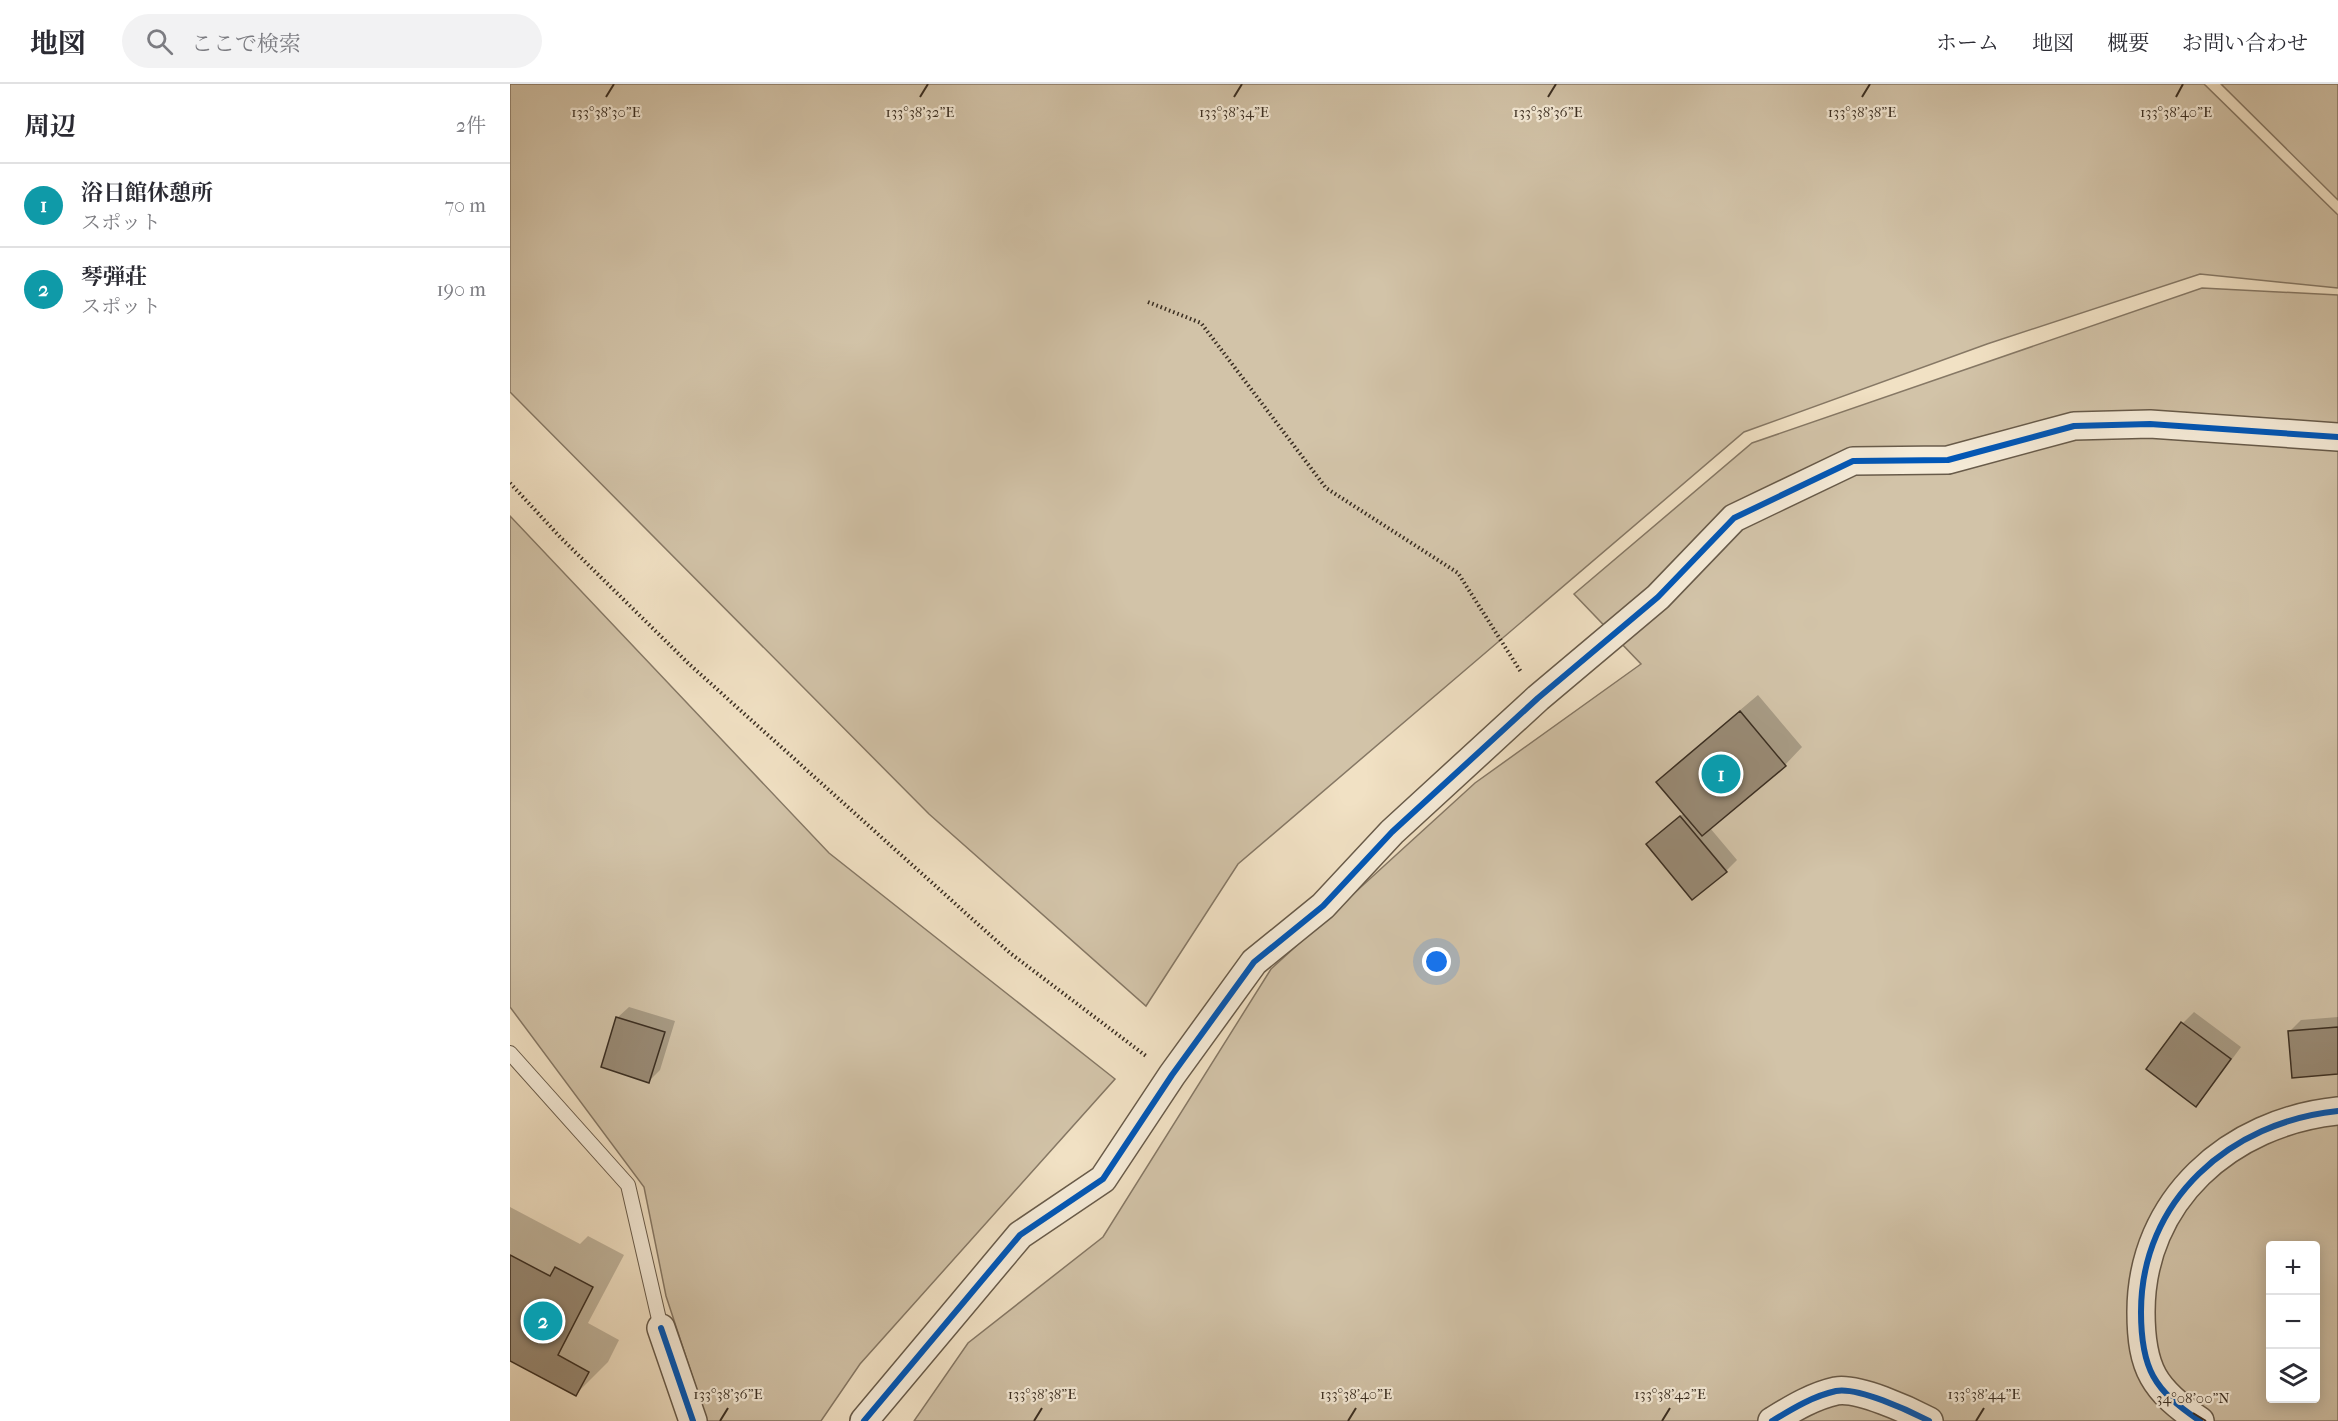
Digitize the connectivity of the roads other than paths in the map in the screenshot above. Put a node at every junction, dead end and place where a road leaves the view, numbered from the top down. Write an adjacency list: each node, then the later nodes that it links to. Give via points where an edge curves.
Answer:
1 (2338, 437): 6 (street, via 2150,424 2074,426 1948,460 1853,461 1734,519 1658,597 1538,698 1392,832 1323,906 1254,962 1103,1179 1020,1235)
2 (510, 1053): 4 (lane, via 628,1185)
3 (2338, 1111): 9 (street, via 2274,1126 2230,1148 2197,1176 2158,1229 2145,1268 2141,1339 2160,1389)
4 (661, 1328): 5 (street)
5 (693, 1421)
6 (864, 1421)
7 (1772, 1421): 8 (street, via 1812,1399 1838,1391 1858,1393 1904,1408)
8 (1929, 1421)
9 (2200, 1421)

